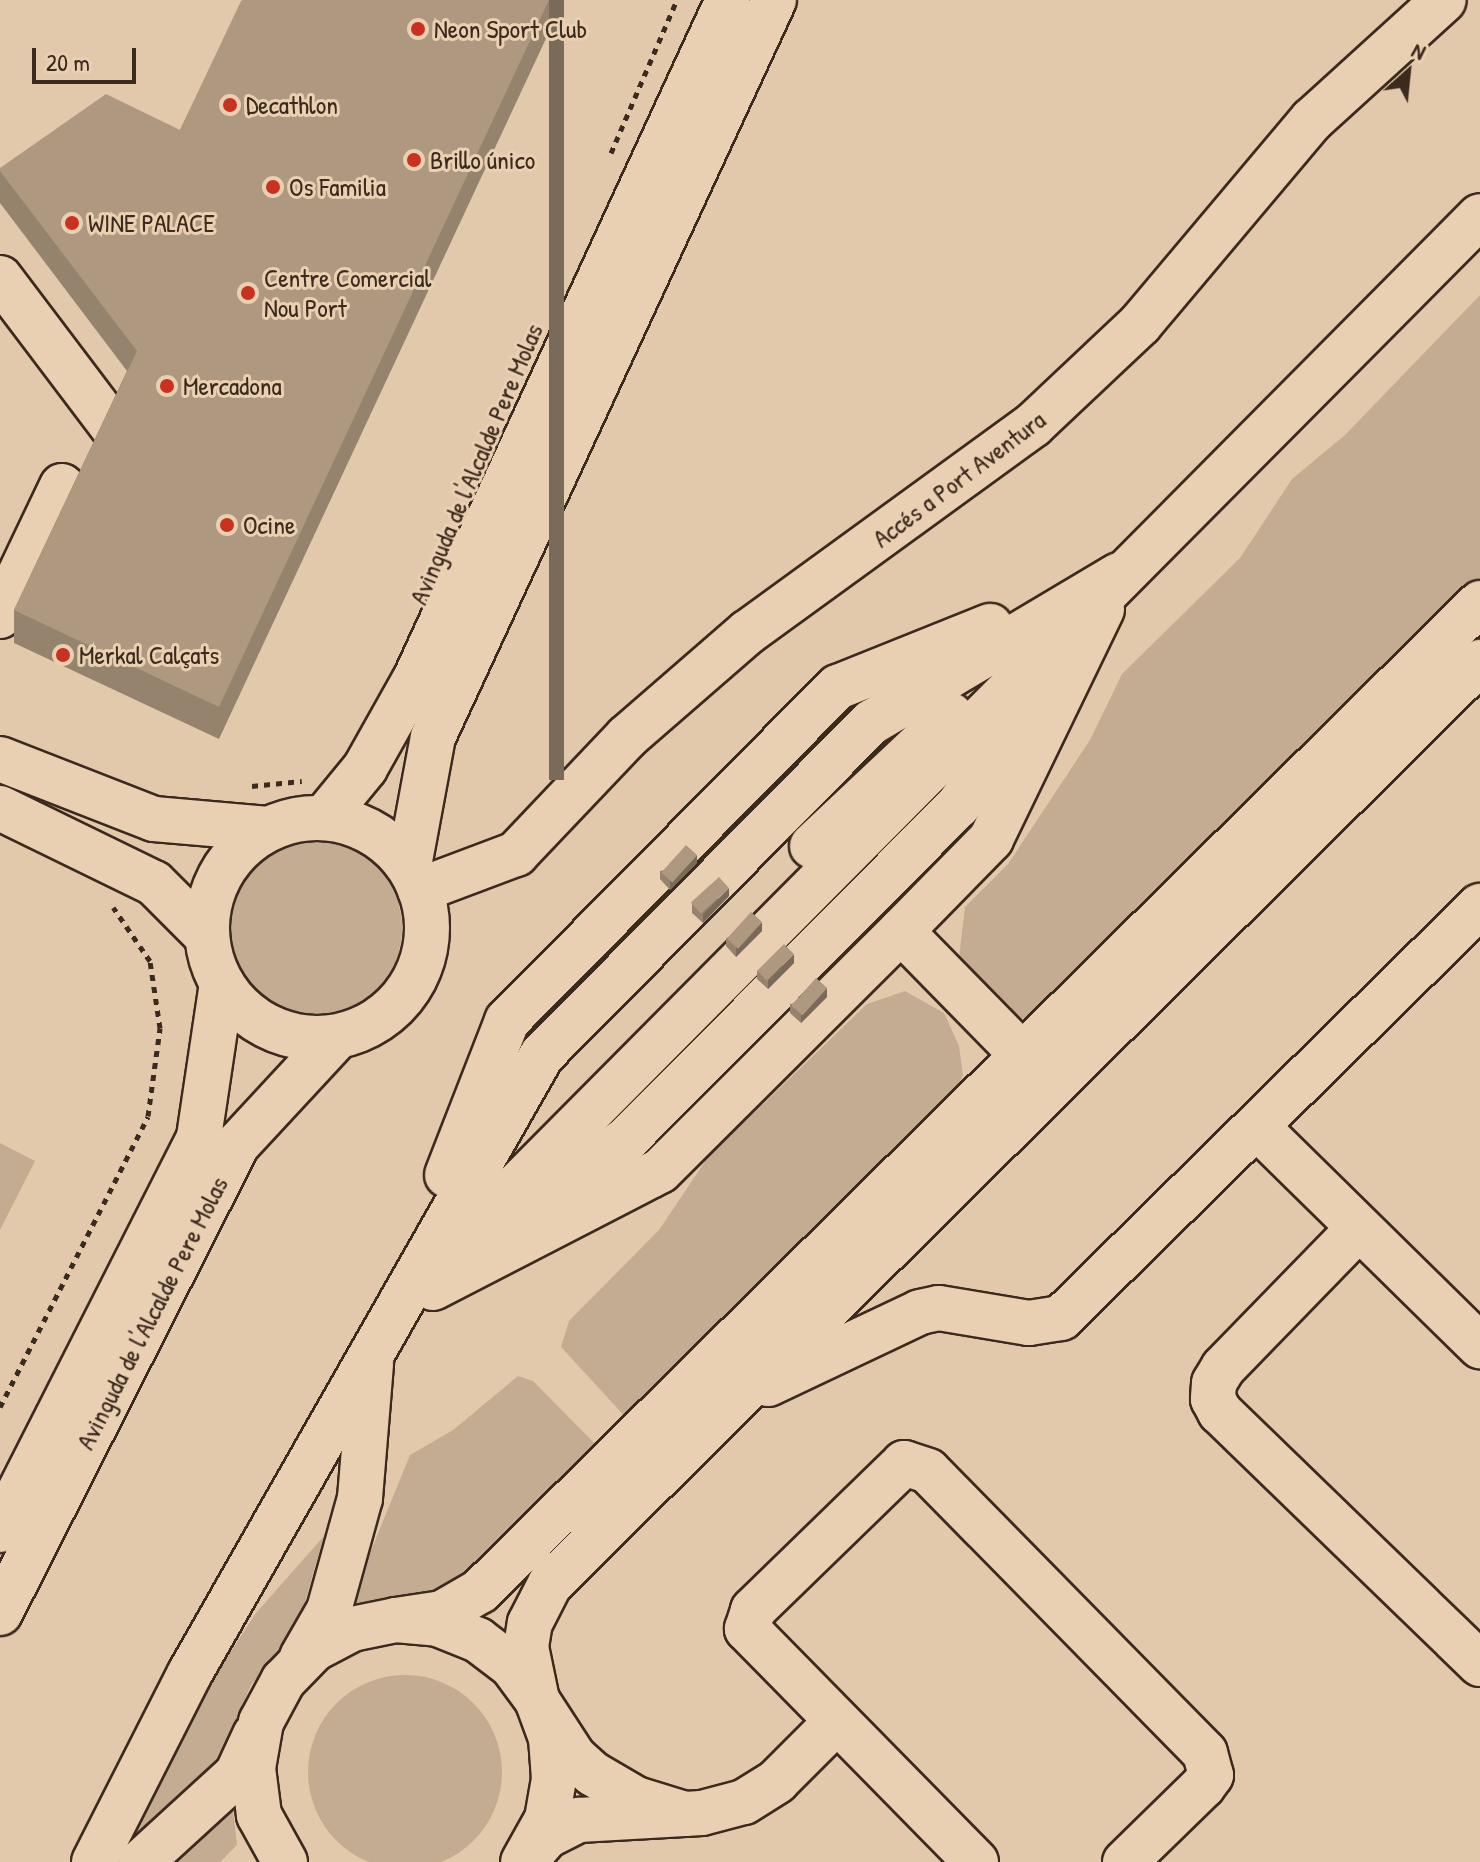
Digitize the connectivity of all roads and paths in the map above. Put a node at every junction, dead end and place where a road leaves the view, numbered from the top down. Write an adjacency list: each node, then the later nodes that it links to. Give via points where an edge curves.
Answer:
1 (677, 0): 5 (path)
2 (728, 0): 16 (street, Avinguda de l'Alcalde Pere Molas, via 416,677 365,768)
3 (774, 0): 19 (street, via 433,737)
4 (1444, 0): 19 (street, Accés a Port Aventura, via 1312,120 1140,324 1033,425 748,632 627,737 516,854)
5 (607, 161)
6 (1480, 216): 10 (street)
7 (0, 278): 8 (street)
8 (114, 429)
9 (62, 486): 12 (street)
10 (1119, 575): 22 (street, via 991,839); 30 (street); 30 (street, via 973,821 642,1154); 30 (street, via 860,709 529,1042)
11 (1480, 603): 26 (street)
12 (0, 616)
13 (1480, 662): 27 (street)
14 (0, 759): 18 (street, via 154,819)
15 (238, 787): 16 (path)
16 (318, 799): 18 (street); 19 (street, via 363,828)
17 (0, 808): 23 (street, via 154,883)
18 (268, 829): 23 (street, via 241,847 221,873 209,902)
19 (415, 878): 25 (street, via 428,936 410,988 386,1015)
20 (113, 906): 34 (path, via 150,961 160,1028 148,1116)
21 (1480, 906): 28 (street)
22 (901, 931): 26 (street); 30 (street, via 660,1171)
23 (206, 935): 24 (street)
24 (222, 984): 25 (street, via 262,1024 299,1037); 35 (street, Avinguda de l'Alcalde Pere Molas, via 199,1137)
25 (337, 1037): 36 (street, Avinguda de l'Alcalde Pere Molas, via 237,1145)
26 (1023, 1055): 27 (street); 37 (street, via 480,1591 442,1613)
27 (1053, 1086): 33 (street)
28 (1257, 1127): 29 (street); 33 (street, via 1061,1318 1029,1323 963,1310 920,1312)
29 (1359, 1228): 31 (street); 38 (street, via 1223,1368 1213,1399 1220,1412)
30 (395, 1308): 32 (street)
31 (1480, 1346)
32 (372, 1348): 39 (street, via 360,1498 322,1628); 45 (street, via 190,1673)
33 (737, 1399): 40 (street, via 550,1584 530,1623 526,1647)
34 (0, 1407)
35 (0, 1530)
36 (0, 1613)
37 (396, 1620): 39 (street, via 352,1629 314,1649); 40 (street, via 438,1624 478,1640 512,1666)
38 (1480, 1664)
39 (283, 1681): 41 (street)
40 (537, 1700): 43 (street, via 574,1757 593,1774 636,1799); 44 (street, via 551,1738 554,1779 547,1819)
41 (261, 1722): 46 (street, via 237,1774); 47 (street, via 253,1768 259,1815)
42 (835, 1723): 43 (street, via 761,1793 723,1810); 48 (street); 49 (street, via 753,1640 747,1620 895,1467 917,1464 1205,1753 1211,1775 1203,1786)
43 (685, 1814): 44 (street, via 579,1820 547,1836)
44 (527, 1860)
45 (94, 1862)
46 (141, 1862)
47 (285, 1862)
48 (976, 1862)
49 (1125, 1862)

